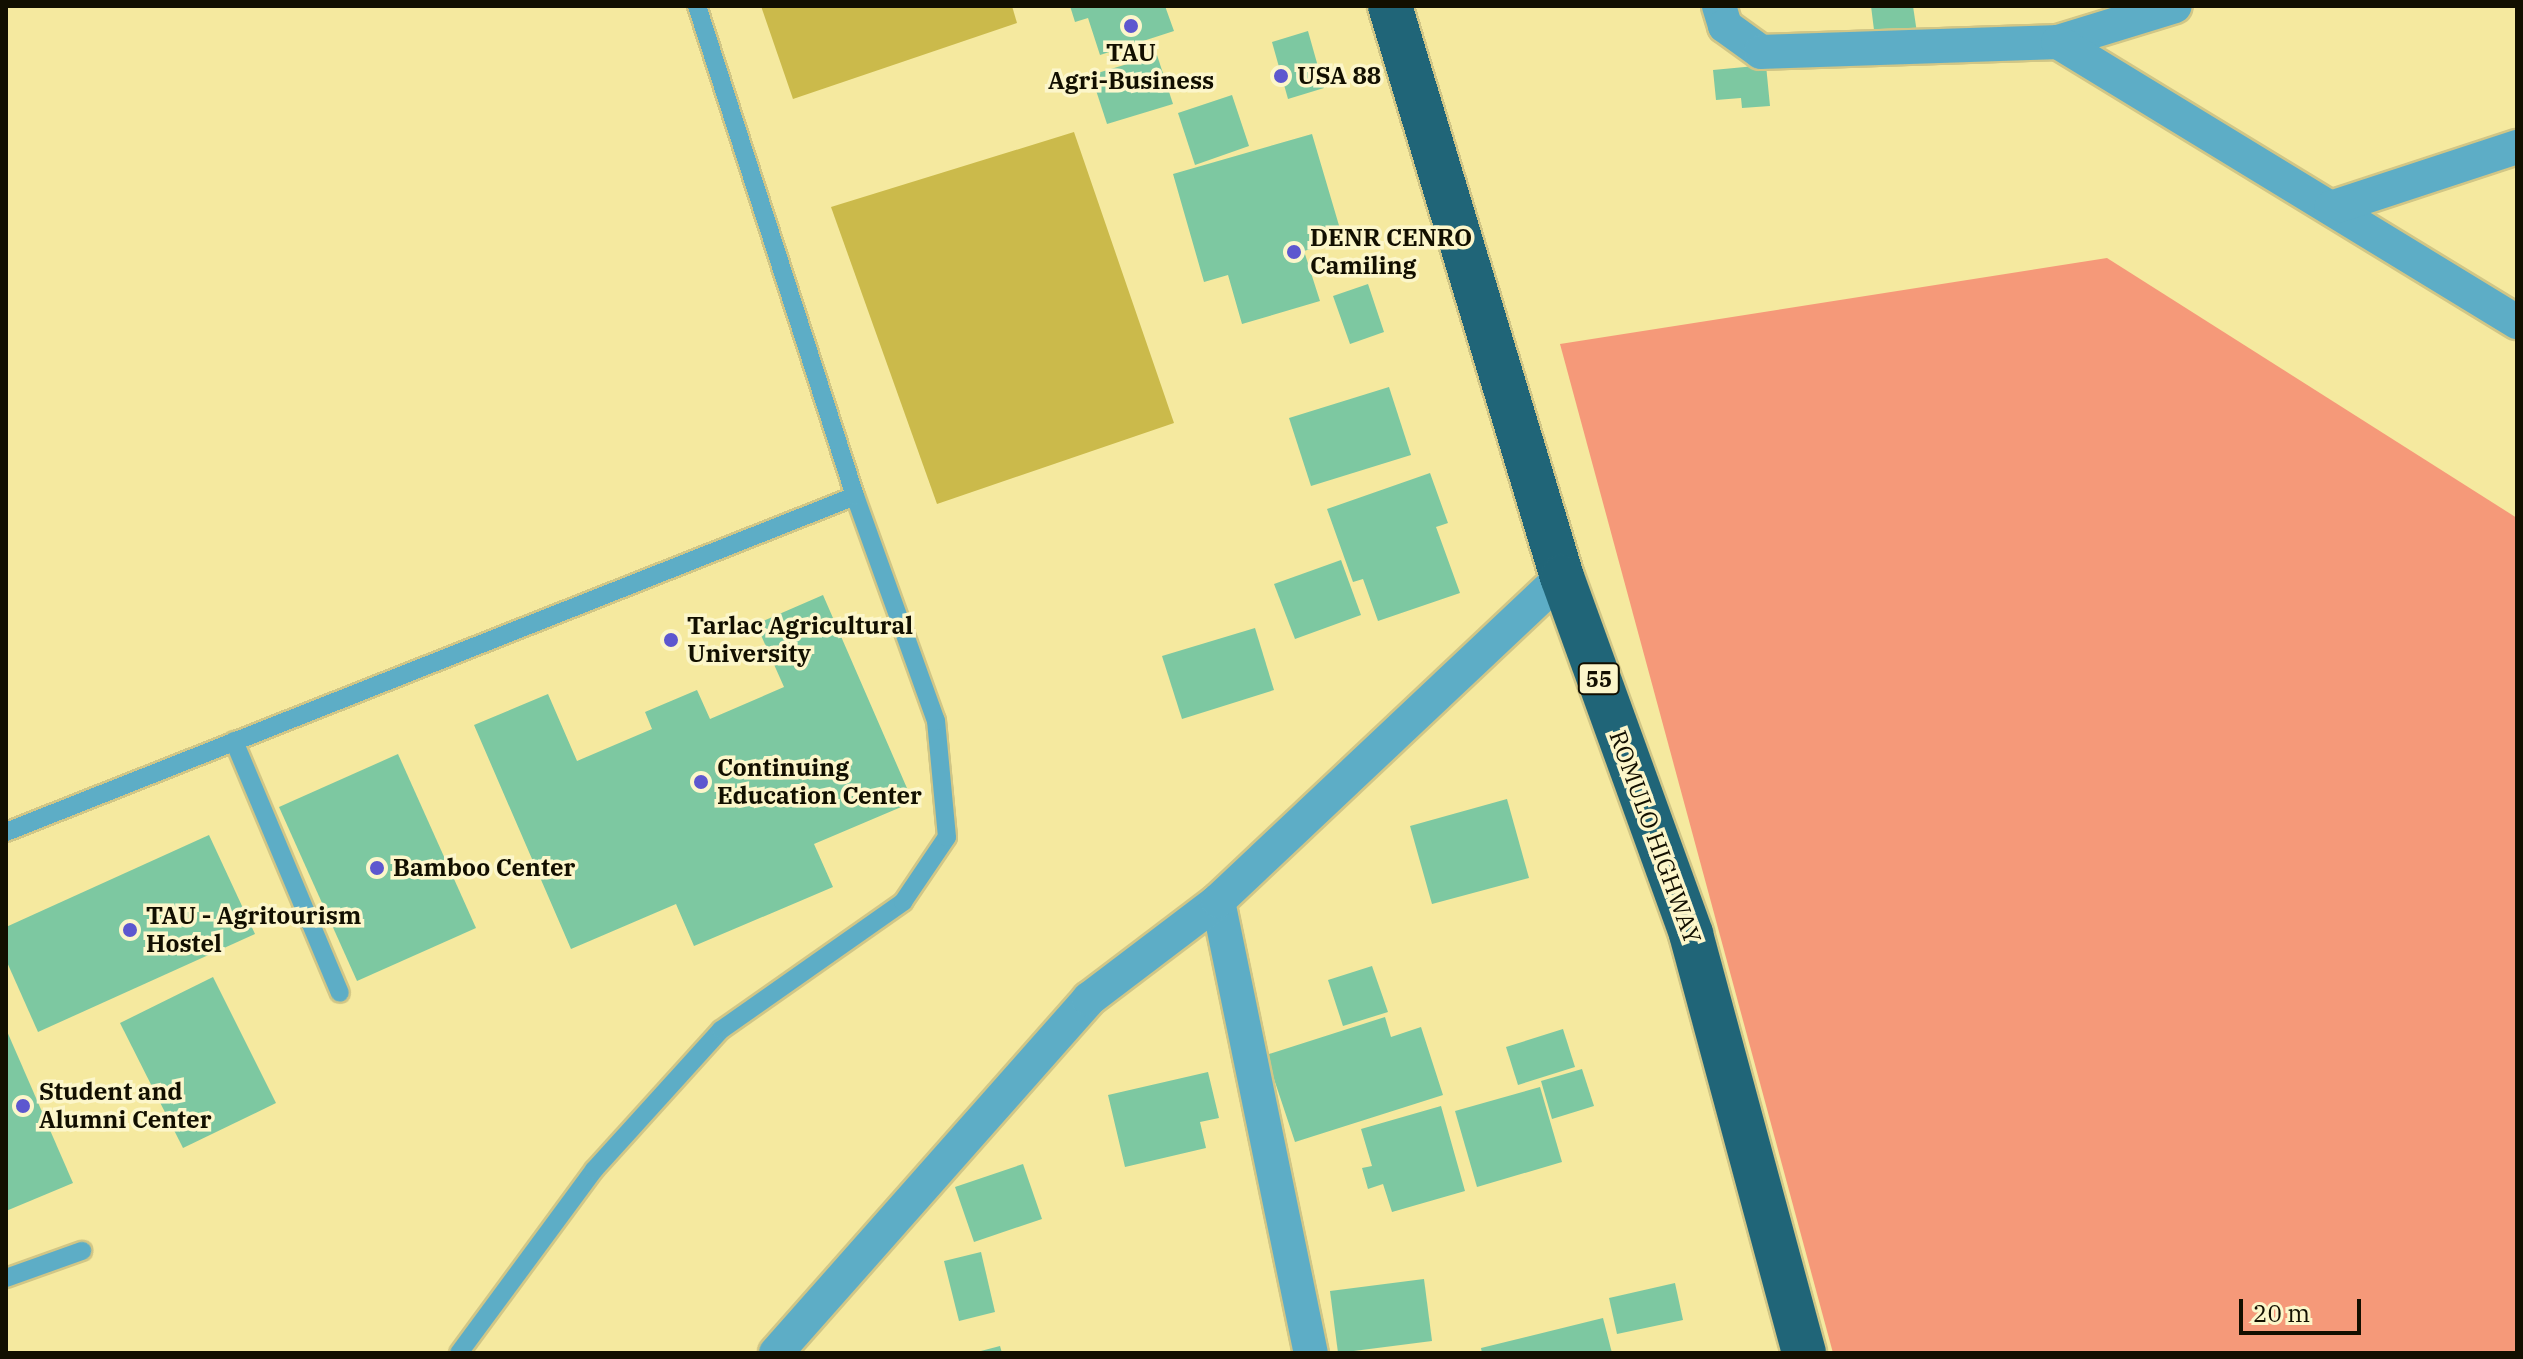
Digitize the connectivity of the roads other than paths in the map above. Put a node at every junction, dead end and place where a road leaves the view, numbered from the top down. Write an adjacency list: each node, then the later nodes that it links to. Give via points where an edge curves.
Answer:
1 (697, 6): 9 (lane)
2 (1390, 6): 10 (highway, ROMULO HIGHWAY / 55)
3 (1719, 6): 5 (street, via 1725,26 1761,52)
4 (2175, 6): 5 (street)
5 (2058, 42): 7 (street)
6 (2517, 147): 7 (street)
7 (2331, 208): 8 (street)
8 (2517, 322)
9 (855, 496): 11 (lane); 17 (lane, via 936,721 947,837 903,902 721,1030 594,1170)
10 (1562, 577): 13 (street); 20 (highway, ROMULO HIGHWAY / 55, via 1691,934)
11 (234, 741): 12 (lane); 14 (lane)
12 (6, 832)
13 (1218, 901): 18 (street, via 1089,999); 19 (street)
14 (340, 993)
15 (82, 1251): 16 (lane)
16 (6, 1278)
17 (459, 1353)
18 (776, 1353)
19 (1311, 1353)
20 (1804, 1353)

